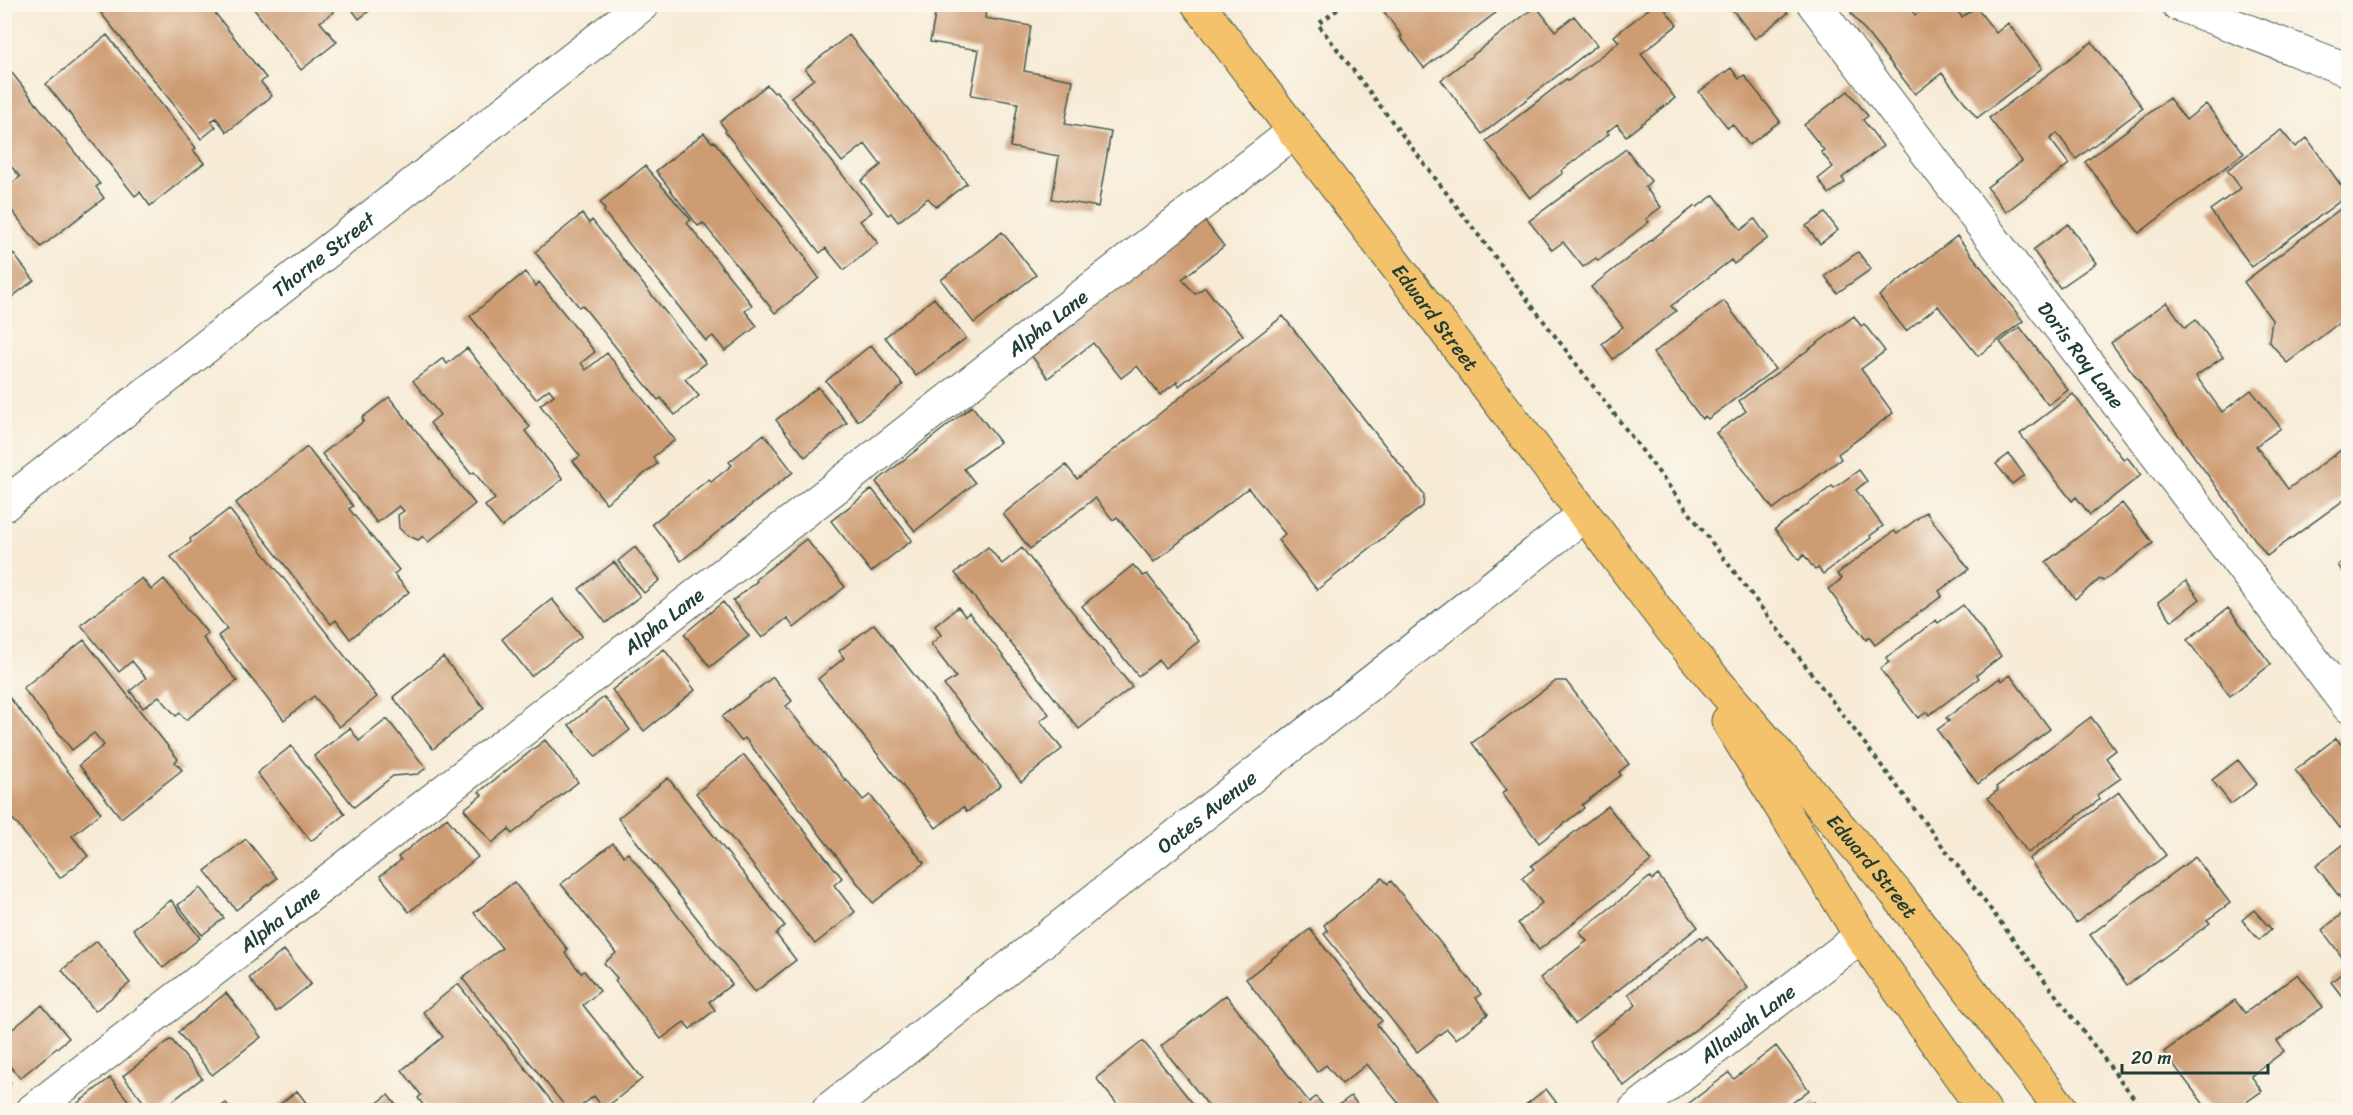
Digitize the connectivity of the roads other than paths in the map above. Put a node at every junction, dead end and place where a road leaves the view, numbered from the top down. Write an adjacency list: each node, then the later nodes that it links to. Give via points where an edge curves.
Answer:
1 (643, 4): 7 (street, Thorne Street)
2 (1198, 4): 6 (highway, Edward Street)
3 (1814, 4): 10 (street, Doris Roy Lane)
4 (2178, 4): 5 (street)
5 (2349, 70)
6 (1295, 131): 8 (highway, Edward Street); 12 (street, Alpha Lane)
7 (4, 505)
8 (1584, 514): 9 (highway, Edward Street); 13 (street, Oates Avenue)
9 (1672, 630): 11 (highway, Edward Street); 16 (highway, Edward Street, via 1894,892)
10 (2349, 706)
11 (1861, 936): 14 (street, Allawah Lane); 15 (highway, Edward Street)
12 (33, 1110)
13 (828, 1110)
14 (1635, 1110)
15 (1984, 1110)
16 (2062, 1110)

